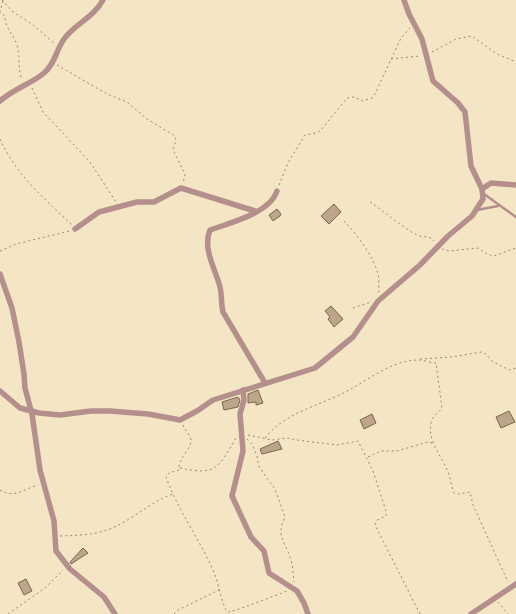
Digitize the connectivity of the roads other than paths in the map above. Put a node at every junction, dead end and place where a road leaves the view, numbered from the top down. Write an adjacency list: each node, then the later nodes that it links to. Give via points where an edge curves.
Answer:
1 (103, 0): 3 (street, via 97,10 65,38 58,47 53,62 44,73)
2 (404, 0): 6 (street, via 419,31 433,81 465,112 470,166)
3 (0, 101)
4 (516, 184): 6 (street, via 491,183)
5 (277, 192): 9 (street, via 268,206)
6 (482, 192): 7 (lane); 8 (street, via 482,200)
7 (498, 206): 8 (lane); 10 (lane)
8 (476, 210): 13 (street, via 378,300 353,337 328,359 315,368)
9 (255, 211): 11 (street, via 181,188 154,202 124,204 99,212); 13 (street, via 237,221 210,230 208,246 220,288 223,312)
10 (516, 217)
11 (76, 228)
12 (0, 274): 16 (street, via 12,308 24,374 24,388)
13 (265, 383): 14 (street)
14 (243, 390): 16 (street, via 213,400 178,420 148,414 110,411 60,415); 19 (street, via 243,451 232,496 251,537 264,551 269,573 294,587)
15 (0, 391): 16 (street, via 17,406)
16 (32, 411): 18 (street, via 44,485 54,521 56,551 67,565 98,591)
17 (513, 586): 20 (street)
18 (115, 614)
19 (308, 614)
20 (471, 614)

